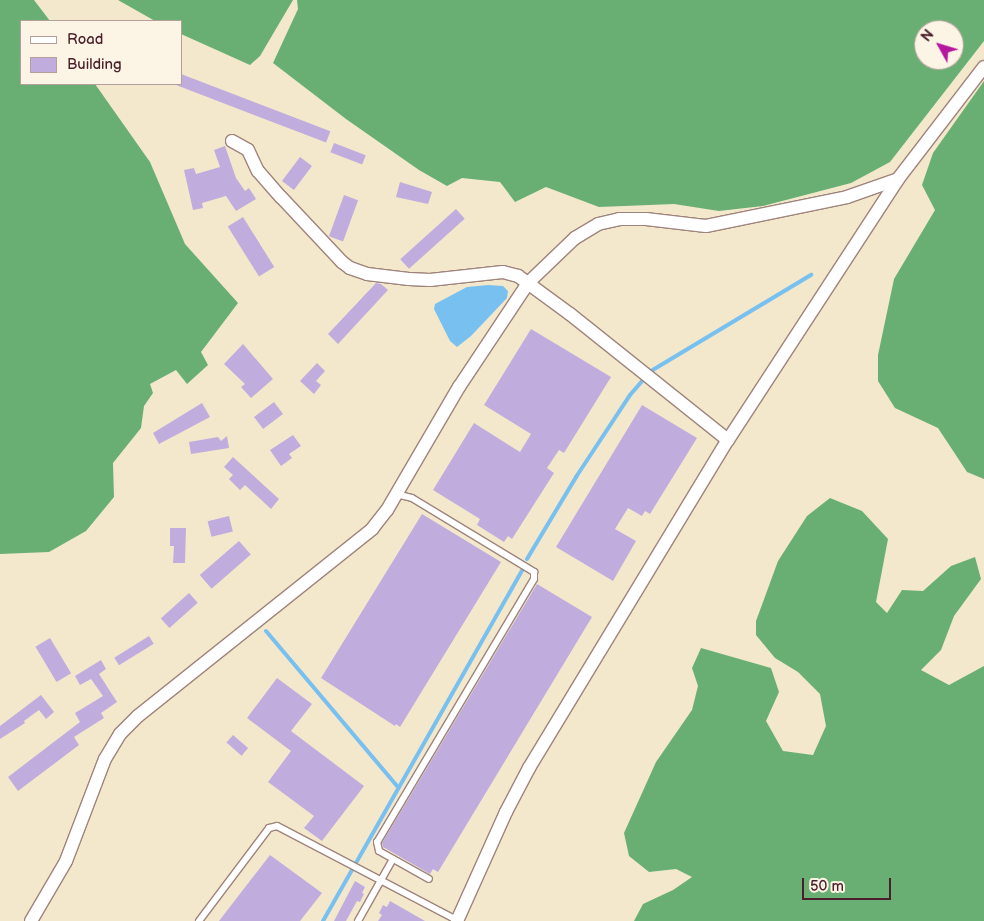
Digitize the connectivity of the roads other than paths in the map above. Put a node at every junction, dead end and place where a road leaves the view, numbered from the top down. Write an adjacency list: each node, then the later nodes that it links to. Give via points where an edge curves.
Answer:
1 (984, 67): 3 (street)
2 (232, 141): 4 (street, via 248,150 258,171 350,268 367,274 430,280 503,272)
3 (898, 179): 4 (street, via 847,197 706,226 646,219 619,219 598,224 575,238); 5 (street)
4 (528, 282): 5 (street); 6 (street, via 459,387)
5 (728, 440): 13 (street, via 529,768)
6 (396, 494): 7 (lane, via 412,498 534,572 534,579 377,842 379,851); 10 (street, via 372,529 138,716 120,734 105,759 66,861)
7 (393, 860): 8 (lane); 9 (lane)
8 (429, 879)
9 (381, 882): 11 (lane, via 277,826 268,828); 12 (lane); 13 (lane)
10 (31, 921)
11 (199, 921)
12 (358, 921)
13 (457, 921)

